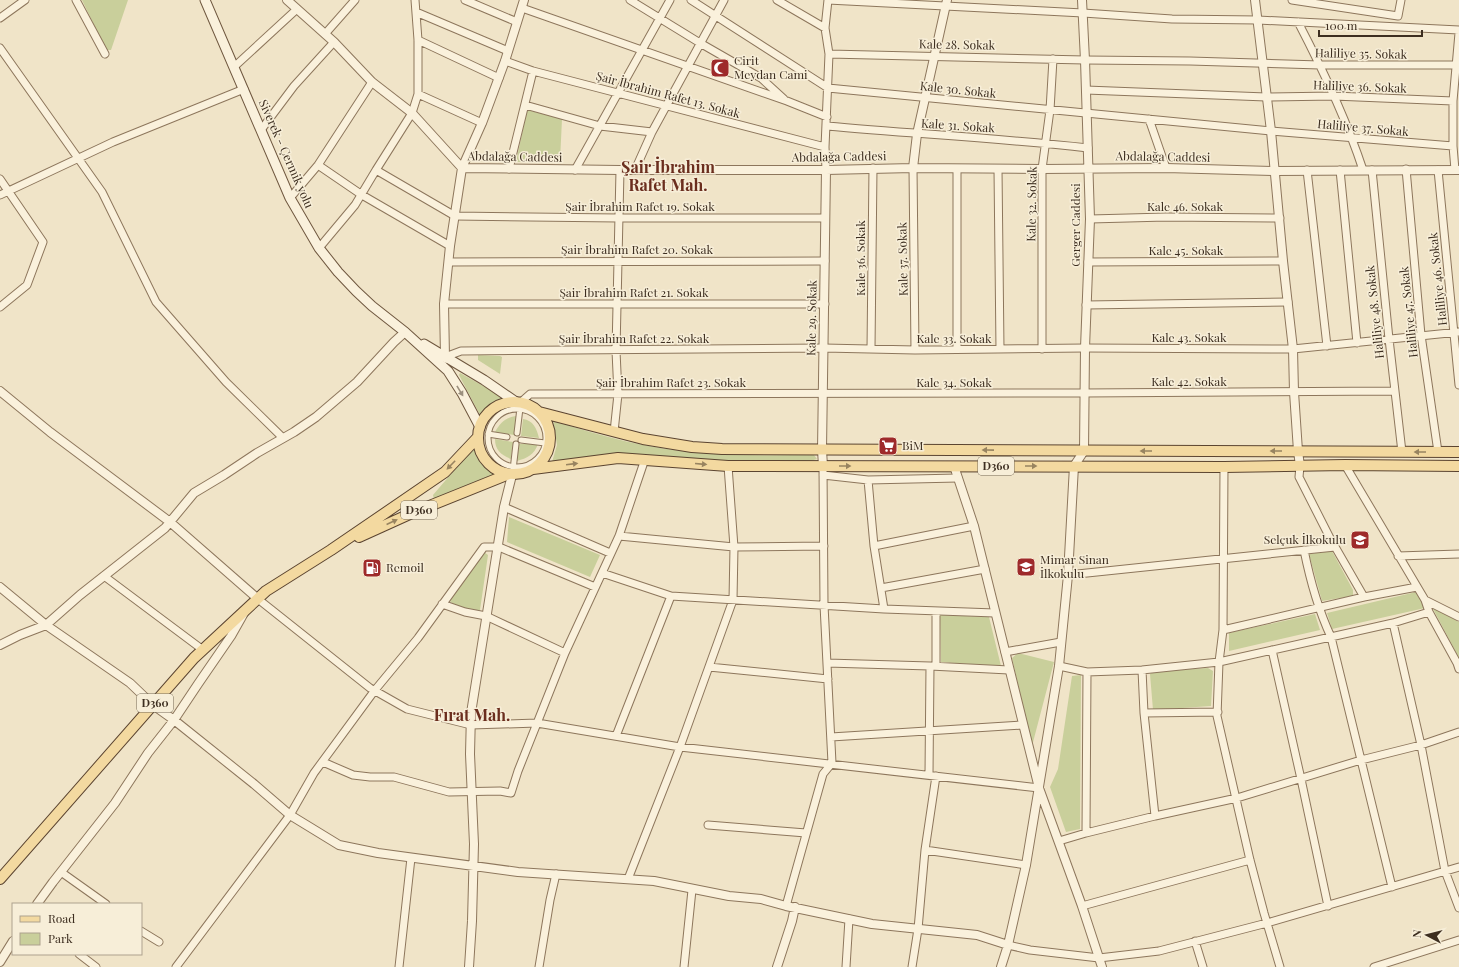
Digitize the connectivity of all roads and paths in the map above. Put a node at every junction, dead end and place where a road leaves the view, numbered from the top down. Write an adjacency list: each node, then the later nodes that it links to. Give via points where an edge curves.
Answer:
1 (25, 0): 26 (street)
2 (76, 0): 42 (street)
3 (205, 0): 50 (main road, Siverek - Çermik yolu)
4 (287, 0): 21 (street, Abdalağa Caddesi)
5 (355, 0): 35 (street)
6 (415, 0): 22 (street)
7 (465, 0): 29 (street)
8 (630, 0): 27 (street)
9 (670, 0): 27 (street)
10 (691, 0): 24 (street)
11 (724, 0): 24 (street)
12 (777, 0): 32 (street)
13 (828, 0): 18 (street); 32 (street)
14 (1082, 0): 23 (street, Gerger Caddesi)
15 (1255, 0): 28 (street)
16 (1292, 0): 25 (street)
17 (1401, 0): 25 (street)
18 (885, 2): 19 (street)
19 (947, 3): 23 (street); 44 (street)
20 (523, 4): 29 (street); 41 (street)
21 (297, 10): 35 (street, Abdalağa Caddesi); 50 (street)
22 (416, 12): 36 (street); 40 (street)
23 (1083, 13): 28 (street, via 1172,19); 46 (street, Gerger Caddesi)
24 (715, 15): 38 (street); 56 (street)
25 (1398, 16): 31 (street)
26 (0, 18)
27 (660, 18): 38 (street); 41 (street)
28 (1258, 20): 30 (street); 48 (street)
29 (517, 22): 40 (street)
30 (1298, 22): 31 (street); 49 (street)
31 (1398, 27): 33 (street)
32 (825, 28): 43 (street)
33 (1459, 30)
34 (1459, 33): 52 (street)
35 (325, 34): 37 (street, Abdalağa Caddesi)
36 (418, 40): 54 (street); 60 (street)
37 (334, 42): 55 (street, Abdalağa Caddesi); 77 (street, via 294,86)
38 (700, 43): 51 (street); 64 (street, via 761,78)
39 (0, 48): 86 (street)
40 (508, 50): 47 (street)
41 (642, 50): 51 (street); 59 (street)
42 (105, 54)
43 (829, 54): 44 (street, Kale 28. Sokak); 56 (street)
44 (935, 56): 45 (street, Kale 28. Sokak); 63 (street)
45 (1053, 59): 46 (street, Kale 28. Sokak); 68 (street, Kale 32. Sokak)
46 (1085, 60): 48 (street, Haliliye 35. Sokak); 58 (street, Gerger Caddesi)
47 (505, 61): 53 (street, Şair İbrahim Rafet 13. Sokak); 54 (street)
48 (1262, 63): 49 (street, Haliliye 35. Sokak); 62 (street)
49 (1320, 65): 52 (street, Haliliye 35. Sokak); 61 (street)
50 (234, 67): 57 (main road, Siverek - Çermik yolu)
51 (688, 67): 64 (street); 66 (street)
52 (1458, 67): 65 (street)
53 (533, 71): 59 (street, Şair İbrahim Rafet 13. Sokak); 67 (street)
54 (499, 78): 74 (street)
55 (372, 82): 69 (street, Abdalağa Caddesi); 87 (street)
56 (828, 88): 63 (street, Kale 30. Sokak); 72 (street)
57 (244, 89): 77 (main road, Siverek - Çermik yolu); 86 (street)
58 (1086, 90): 62 (street, Haliliye 36. Sokak); 70 (street, Gerger Caddesi)
59 (617, 93): 66 (street, Şair İbrahim Rafet 13. Sokak); 75 (street)
60 (418, 94): 69 (street); 74 (street)
61 (1334, 96): 62 (street, Haliliye 36. Sokak); 65 (street, Haliliye 36. Sokak); 81 (street)
62 (1266, 97): 79 (street)
63 (925, 98): 68 (street, Kale 30. Sokak); 80 (street)
64 (787, 101): 72 (street)
65 (1453, 102): 71 (street)
66 (667, 105): 78 (street); 84 (street, Şair İbrahim Rafet 13. Sokak)
67 (525, 106): 75 (street); 93 (street)
68 (1050, 110): 70 (street, Kale 30. Sokak); 82 (street, Kale 32. Sokak)
69 (412, 113): 88 (street, Abdalağa Caddesi); 98 (street)
70 (1086, 113): 73 (street, Kale 30. Sokak); 85 (street, Gerger Caddesi)
71 (1456, 116): 83 (street)
72 (827, 117): 76 (street)
73 (1149, 119): 79 (street, Haliliye 37. Sokak); 92 (street)
74 (482, 123): 88 (street)
75 (600, 126): 78 (street); 99 (street)
76 (827, 126): 80 (street, Kale 31. Sokak); 84 (street)
77 (261, 130): 114 (main road, Siverek - Çermik yolu)
78 (652, 132): 101 (street)
79 (1271, 132): 81 (street, Haliliye 37. Sokak); 103 (street)
80 (917, 134): 82 (street, Kale 31. Sokak); 90 (street)
81 (1352, 138): 83 (street, Haliliye 37. Sokak); 106 (street)
82 (1045, 143): 85 (street, Kale 31. Sokak); 96 (street, Kale 32. Sokak)
83 (1453, 146): 109 (street)
84 (825, 147): 102 (street)
85 (1088, 148): 91 (street, Gerger Caddesi)
86 (77, 158): 111 (street); 164 (street, via 102,192 156,302 226,382)
87 (318, 165): 112 (street); 114 (street)
88 (462, 168): 93 (street, Abdalağa Caddesi); 115 (street)
89 (873, 168): 90 (street, Abdalağa Caddesi); 102 (street, Abdalağa Caddesi); 141 (street, Kale 36. Sokak)
90 (913, 168): 94 (street, Abdalağa Caddesi); 146 (street, Kale 37. Sokak)
91 (1088, 168): 92 (street, Abdalağa Caddesi); 96 (street, Abdalağa Caddesi); 118 (street, Gerger Caddesi)
92 (1166, 168): 103 (street, Abdalağa Caddesi)
93 (509, 169): 99 (street, Abdalağa Caddesi)
94 (957, 169): 95 (street, Abdalağa Caddesi); 142 (street)
95 (998, 169): 96 (street, Abdalağa Caddesi); 143 (street)
96 (1042, 169): 144 (street, Kale 32. Sokak)
97 (1406, 169): 107 (street, Abdalağa Caddesi); 108 (street, Abdalağa Caddesi); 135 (street, Haliliye 47. Sokak)
98 (376, 170): 112 (street); 115 (street)
99 (575, 170): 100 (street, Abdalağa Caddesi)
100 (620, 170): 101 (street, Abdalağa Caddesi); 116 (street)
101 (634, 170): 102 (street, Abdalağa Caddesi)
102 (826, 170): 117 (street, Kale 29. Sokak)
103 (1274, 170): 104 (street, Abdalağa Caddesi); 119 (street)
104 (1307, 170): 105 (street, Abdalağa Caddesi); 138 (street)
105 (1340, 170): 106 (street, Abdalağa Caddesi); 137 (street)
106 (1363, 170): 107 (street, Abdalağa Caddesi)
107 (1372, 170): 136 (street, Haliliye 48. Sokak)
108 (1438, 170): 109 (street, Abdalağa Caddesi); 134 (street, Haliliye 46. Sokak)
109 (1457, 170)
110 (0, 179): 111 (street)
111 (9, 192): 113 (street); 128 (street, via 43,242 27,285)
112 (362, 194): 120 (street); 121 (street)
113 (0, 195)
114 (290, 198): 121 (main road, Siverek - Çermik yolu)
115 (455, 216): 116 (street, Şair İbrahim Rafet 19. Sokak); 120 (street)
116 (618, 218): 117 (street, Şair İbrahim Rafet 19. Sokak); 122 (street)
117 (825, 218): 123 (street, Kale 29. Sokak)
118 (1090, 218): 119 (street, Kale 46. Sokak); 126 (street, Gerger Caddesi)
119 (1280, 218): 124 (street)
120 (450, 246): 125 (street)
121 (319, 248): 133 (main road, Siverek - Çermik yolu, via 356,291)
122 (618, 261): 123 (street, Şair İbrahim Rafet 20. Sokak); 125 (street, Şair İbrahim Rafet 20. Sokak); 131 (street)
123 (825, 261): 130 (street, Kale 29. Sokak)
124 (1283, 261): 126 (street, Kale 45. Sokak); 127 (street)
125 (449, 262): 129 (street)
126 (1088, 262): 132 (street, Gerger Caddesi)
127 (1288, 302): 132 (street); 145 (street)
128 (2, 304)
129 (444, 304): 131 (street, Şair İbrahim Rafet 21. Sokak); 148 (street)
130 (824, 304): 131 (street, Şair İbrahim Rafet 21. Sokak); 139 (street, Kale 29. Sokak)
131 (617, 305): 147 (street)
132 (1086, 305): 140 (street, Gerger Caddesi)
133 (405, 332): 148 (main road, Siverek - Çermik yolu); 149 (main road, Siverek - Çermik yolu); 164 (street, via 357,382 316,417)
134 (1457, 332): 135 (street, Kale 43. Sokak); 150 (street, Haliliye 46. Sokak)
135 (1421, 335): 136 (street, Kale 43. Sokak); 172 (street, Haliliye 47. Sokak)
136 (1388, 339): 137 (street, Kale 43. Sokak); 152 (street, Haliliye 48. Sokak)
137 (1357, 343): 138 (street, Kale 43. Sokak)
138 (1327, 346): 145 (street, Kale 43. Sokak)
139 (824, 348): 141 (street, Kale 33. Sokak); 147 (street, Şair İbrahim Rafet 22. Sokak); 156 (street, Kale 29. Sokak)
140 (1085, 348): 144 (street, Kale 33. Sokak); 145 (street, Kale 43. Sokak); 154 (street, Gerger Caddesi)
141 (871, 349): 146 (street, Kale 33. Sokak)
142 (957, 349): 143 (street, Kale 33. Sokak); 146 (street, Kale 33. Sokak)
143 (1000, 349): 144 (street, Kale 33. Sokak)
144 (1042, 349)
145 (1293, 349): 153 (street)
146 (915, 350)
147 (616, 351): 148 (street, Şair İbrahim Rafet 22. Sokak, via 461,351); 155 (street)
148 (445, 357): 149 (street); 157 (main road, Siverek - Çermik yolu)
149 (448, 371): 159 (main road, Siverek - Çermik yolu, one-way to 159, via 462,393)
150 (1459, 385)
151 (0, 391): 188 (street)
152 (1394, 391): 153 (street, Kale 42. Sokak); 171 (street, Haliliye 48. Sokak)
153 (1294, 392): 154 (street, Kale 42. Sokak); 170 (street)
154 (1084, 393): 156 (street, Kale 34. Sokak); 169 (street, Gerger Caddesi)
155 (618, 394): 156 (street, Şair İbrahim Rafet 23. Sokak); 157 (street, Şair İbrahim Rafet 23. Sokak, via 530,394); 161 (street)
156 (823, 394): 168 (street, Kale 29. Sokak)
157 (519, 405): 158 (main road, via 531,406); 159 (main road, via 506,403 490,411 484,418); 160 (street); 162 (street, via 496,418); 166 (street, via 538,418 546,434)
158 (539, 412): 161 (main road, D360); 182 (main road, via 547,423 551,437 550,447 541,463)
159 (479, 432): 184 (main road, via 479,448 483,457 499,471); 196 (main road, D360, one-way to 196, via 445,472)
160 (517, 432)
161 (614, 432): 168 (main road, D360, via 692,447)
162 (488, 434): 163 (street); 184 (street, via 492,454)
163 (507, 437)
164 (283, 438): 188 (street, via 194,493)
165 (521, 440): 166 (street)
166 (546, 443): 184 (street, via 536,461)
167 (516, 444): 184 (street)
168 (822, 450): 169 (main road, D360, one-way to 168); 183 (street, Kale 29. Sokak)
169 (1084, 451): 170 (main road, D360, one-way to 169); 178 (street)
170 (1298, 451): 171 (main road, D360); 179 (street)
171 (1402, 452): 172 (main road, D360, one-way to 171)
172 (1438, 452): 173 (main road, D360)
173 (1459, 452)
174 (645, 459): 176 (main road, D360, one-way to 176); 182 (main road, D360, one-way to 174, via 618,458); 190 (street)
175 (1345, 465): 179 (main road, D360); 180 (main road, D360); 200 (street)
176 (728, 466): 183 (main road, D360); 194 (street)
177 (954, 466): 178 (main road, D360, one-way to 178); 183 (main road, D360, one-way to 177); 185 (street)
178 (1074, 466): 181 (main road, D360); 204 (street)
179 (1300, 466): 181 (main road, D360); 195 (street, via 1299,477)
180 (1459, 466)
181 (1224, 467): 201 (street)
182 (533, 469): 184 (main road, via 527,473)
183 (823, 470): 186 (street); 191 (street)
184 (511, 472): 187 (street); 196 (main road, D360, one-way to 184)
185 (958, 478): 186 (street); 189 (street)
186 (868, 480): 192 (street)
187 (504, 507): 193 (street); 198 (street)
188 (170, 522): 205 (street, via 154,538); 212 (street)
189 (974, 526): 192 (street); 202 (street)
190 (619, 536): 194 (street); 198 (street)
191 (824, 546): 194 (street); 216 (street)
192 (874, 546): 209 (street)
193 (499, 547): 207 (street); 215 (street, via 484,547); 223 (street)
194 (734, 547): 213 (street)
195 (1335, 547): 197 (street); 211 (street)
196 (332, 550): 212 (main road, D360)
197 (1304, 550): 201 (street); 217 (street)
198 (610, 553): 203 (street)
199 (1459, 554): 200 (street)
200 (1398, 556): 208 (street)
201 (1225, 559): 204 (street); 227 (street)
202 (985, 569): 209 (street); 222 (street)
203 (602, 573): 207 (street); 210 (street)
204 (1068, 575): 229 (street)
205 (104, 576): 226 (street); 231 (street)
206 (0, 587): 226 (street)
207 (595, 587): 234 (street)
208 (1417, 587): 211 (street); 214 (street)
209 (881, 588): 218 (street)
210 (671, 596): 213 (street); 255 (street)
211 (1364, 597): 217 (street)
212 (258, 599): 219 (main road, D360); 245 (street)
213 (733, 600): 216 (street); 239 (street)
214 (1425, 600): 221 (street); 224 (street)
215 (442, 604): 223 (street); 245 (street)
216 (824, 605): 218 (street); 236 (street)
217 (1319, 608): 227 (street); 228 (street)
218 (884, 609): 220 (street)
219 (247, 610): 231 (main road, D360); 249 (street)
220 (936, 612): 222 (street); 237 (street)
221 (1429, 612): 225 (street); 240 (street)
222 (995, 613): 233 (street)
223 (486, 616): 234 (street); 251 (street)
224 (1459, 617)
225 (1393, 623): 228 (street); 257 (street)
226 (46, 625): 230 (street); 246 (street, via 130,683)
227 (1223, 630): 235 (street)
228 (1331, 637): 232 (street); 259 (street)
229 (1061, 642): 233 (street); 238 (street)
230 (0, 645)
231 (203, 650): 246 (main road, D360)
232 (1272, 650): 235 (street); 263 (street)
233 (1005, 652): 241 (street)
234 (566, 653): 250 (street)
235 (1219, 662): 242 (street); 247 (street)
236 (827, 663): 237 (street); 244 (street)
237 (933, 666): 241 (street); 253 (street)
238 (1059, 666): 243 (street); 264 (street)
239 (709, 667): 244 (street); 258 (street)
240 (1459, 669)
241 (1009, 670): 252 (street)
242 (1142, 670): 243 (street); 248 (street)
243 (1087, 672): 271 (street)
244 (828, 679): 256 (street)
245 (375, 690): 251 (street, via 408,709); 260 (street)
246 (153, 705): 249 (street); 283 (main road, D360)
247 (1218, 712): 248 (street); 266 (street)
248 (1144, 713): 268 (street)
249 (174, 720): 267 (street); 280 (street, via 148,753 115,803)
250 (538, 723): 251 (street); 255 (street); 265 (street, via 511,793)
251 (471, 725): 265 (street)
252 (1022, 725): 253 (street); 264 (street)
253 (929, 730): 256 (street); 262 (street)
254 (1459, 732): 257 (street)
255 (616, 736): 258 (street)
256 (830, 737): 261 (street)
257 (1421, 745): 259 (street); 279 (street)
258 (680, 746): 261 (street); 282 (street)
259 (1361, 760): 263 (street); 284 (street)
260 (323, 762): 265 (street, via 353,775 394,777 449,792); 267 (street)
261 (832, 763): 262 (street); 270 (street, via 823,774)
262 (932, 775): 264 (street); 273 (street)
263 (1301, 779): 266 (street); 290 (street)
264 (1039, 788): 272 (street); 276 (street)
265 (472, 792): 277 (street)
266 (1237, 798): 268 (street); 275 (street)
267 (290, 815): 274 (street, via 339,845); 306 (street)
268 (1154, 816): 271 (street)
269 (708, 825): 270 (street)
270 (806, 833): 288 (street)
271 (1086, 833): 272 (street)
272 (1059, 841): 289 (street)
273 (925, 850): 276 (street); 295 (street)
274 (411, 858): 277 (street); 307 (street)
275 (1250, 860): 289 (street); 294 (street)
276 (1026, 865): 301 (street)
277 (473, 867): 281 (street); 308 (street)
278 (1459, 867): 279 (street)
279 (1445, 871): 284 (street); 292 (street)
280 (61, 872): 286 (street); 287 (street)
281 (556, 874): 282 (street); 309 (street)
282 (628, 879): 285 (street, via 654,881)
283 (0, 880)
284 (1392, 887): 290 (street)
285 (692, 890): 288 (street, via 761,899); 310 (street)
286 (38, 903)
287 (105, 903)
288 (786, 906): 291 (street)
289 (1082, 906): 303 (street)
290 (1328, 906): 294 (street)
291 (795, 908): 293 (street); 311 (street)
292 (1459, 908)
293 (849, 919): 295 (street); 312 (street)
294 (1267, 923): 298 (street); 317 (street)
295 (918, 929): 301 (street, via 977,935); 313 (street)
296 (142, 932): 300 (street)
297 (1459, 940): 318 (street)
298 (1195, 941): 303 (street, via 1159,951); 316 (street)
299 (12, 942): 304 (street)
300 (159, 942)
301 (1008, 945): 303 (street); 314 (street)
302 (80, 955): 305 (street)
303 (1099, 958): 315 (street)
304 (0, 962)
305 (96, 967)
306 (176, 967)
307 (399, 967)
308 (469, 967)
309 (539, 967)
310 (684, 967)
311 (777, 967)
312 (846, 967)
313 (912, 967)
314 (1001, 967)
315 (1102, 967)
316 (1203, 967)
317 (1280, 967)
318 (1374, 967)

